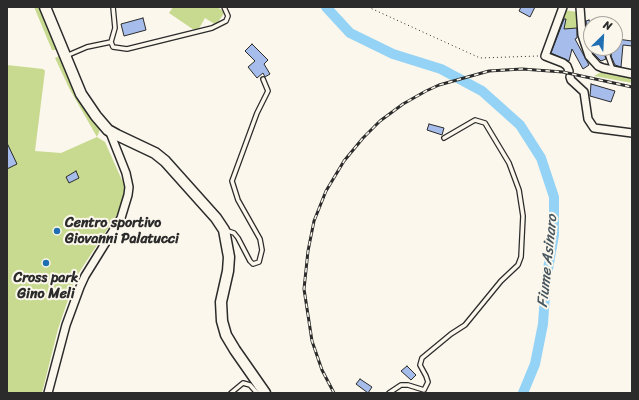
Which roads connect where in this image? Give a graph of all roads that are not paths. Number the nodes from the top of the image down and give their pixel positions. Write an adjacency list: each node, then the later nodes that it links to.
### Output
1 (45, 7): 7 (main road)
2 (113, 7): 6 (lane)
3 (224, 7): 6 (lane)
4 (563, 7): 13 (street)
5 (580, 7): 9 (street)
6 (111, 42): 7 (lane)
7 (65, 56): 12 (main road)
8 (608, 56): 9 (lane)
9 (613, 70): 10 (street)
10 (632, 74)
11 (263, 79): 15 (lane)
12 (108, 130): 15 (main road); 16 (street)
13 (632, 132)
14 (444, 138): 20 (lane)
15 (224, 230): 19 (main road)
16 (48, 393)
17 (231, 393): 18 (lane)
18 (257, 393)
19 (265, 393)
20 (389, 393)

